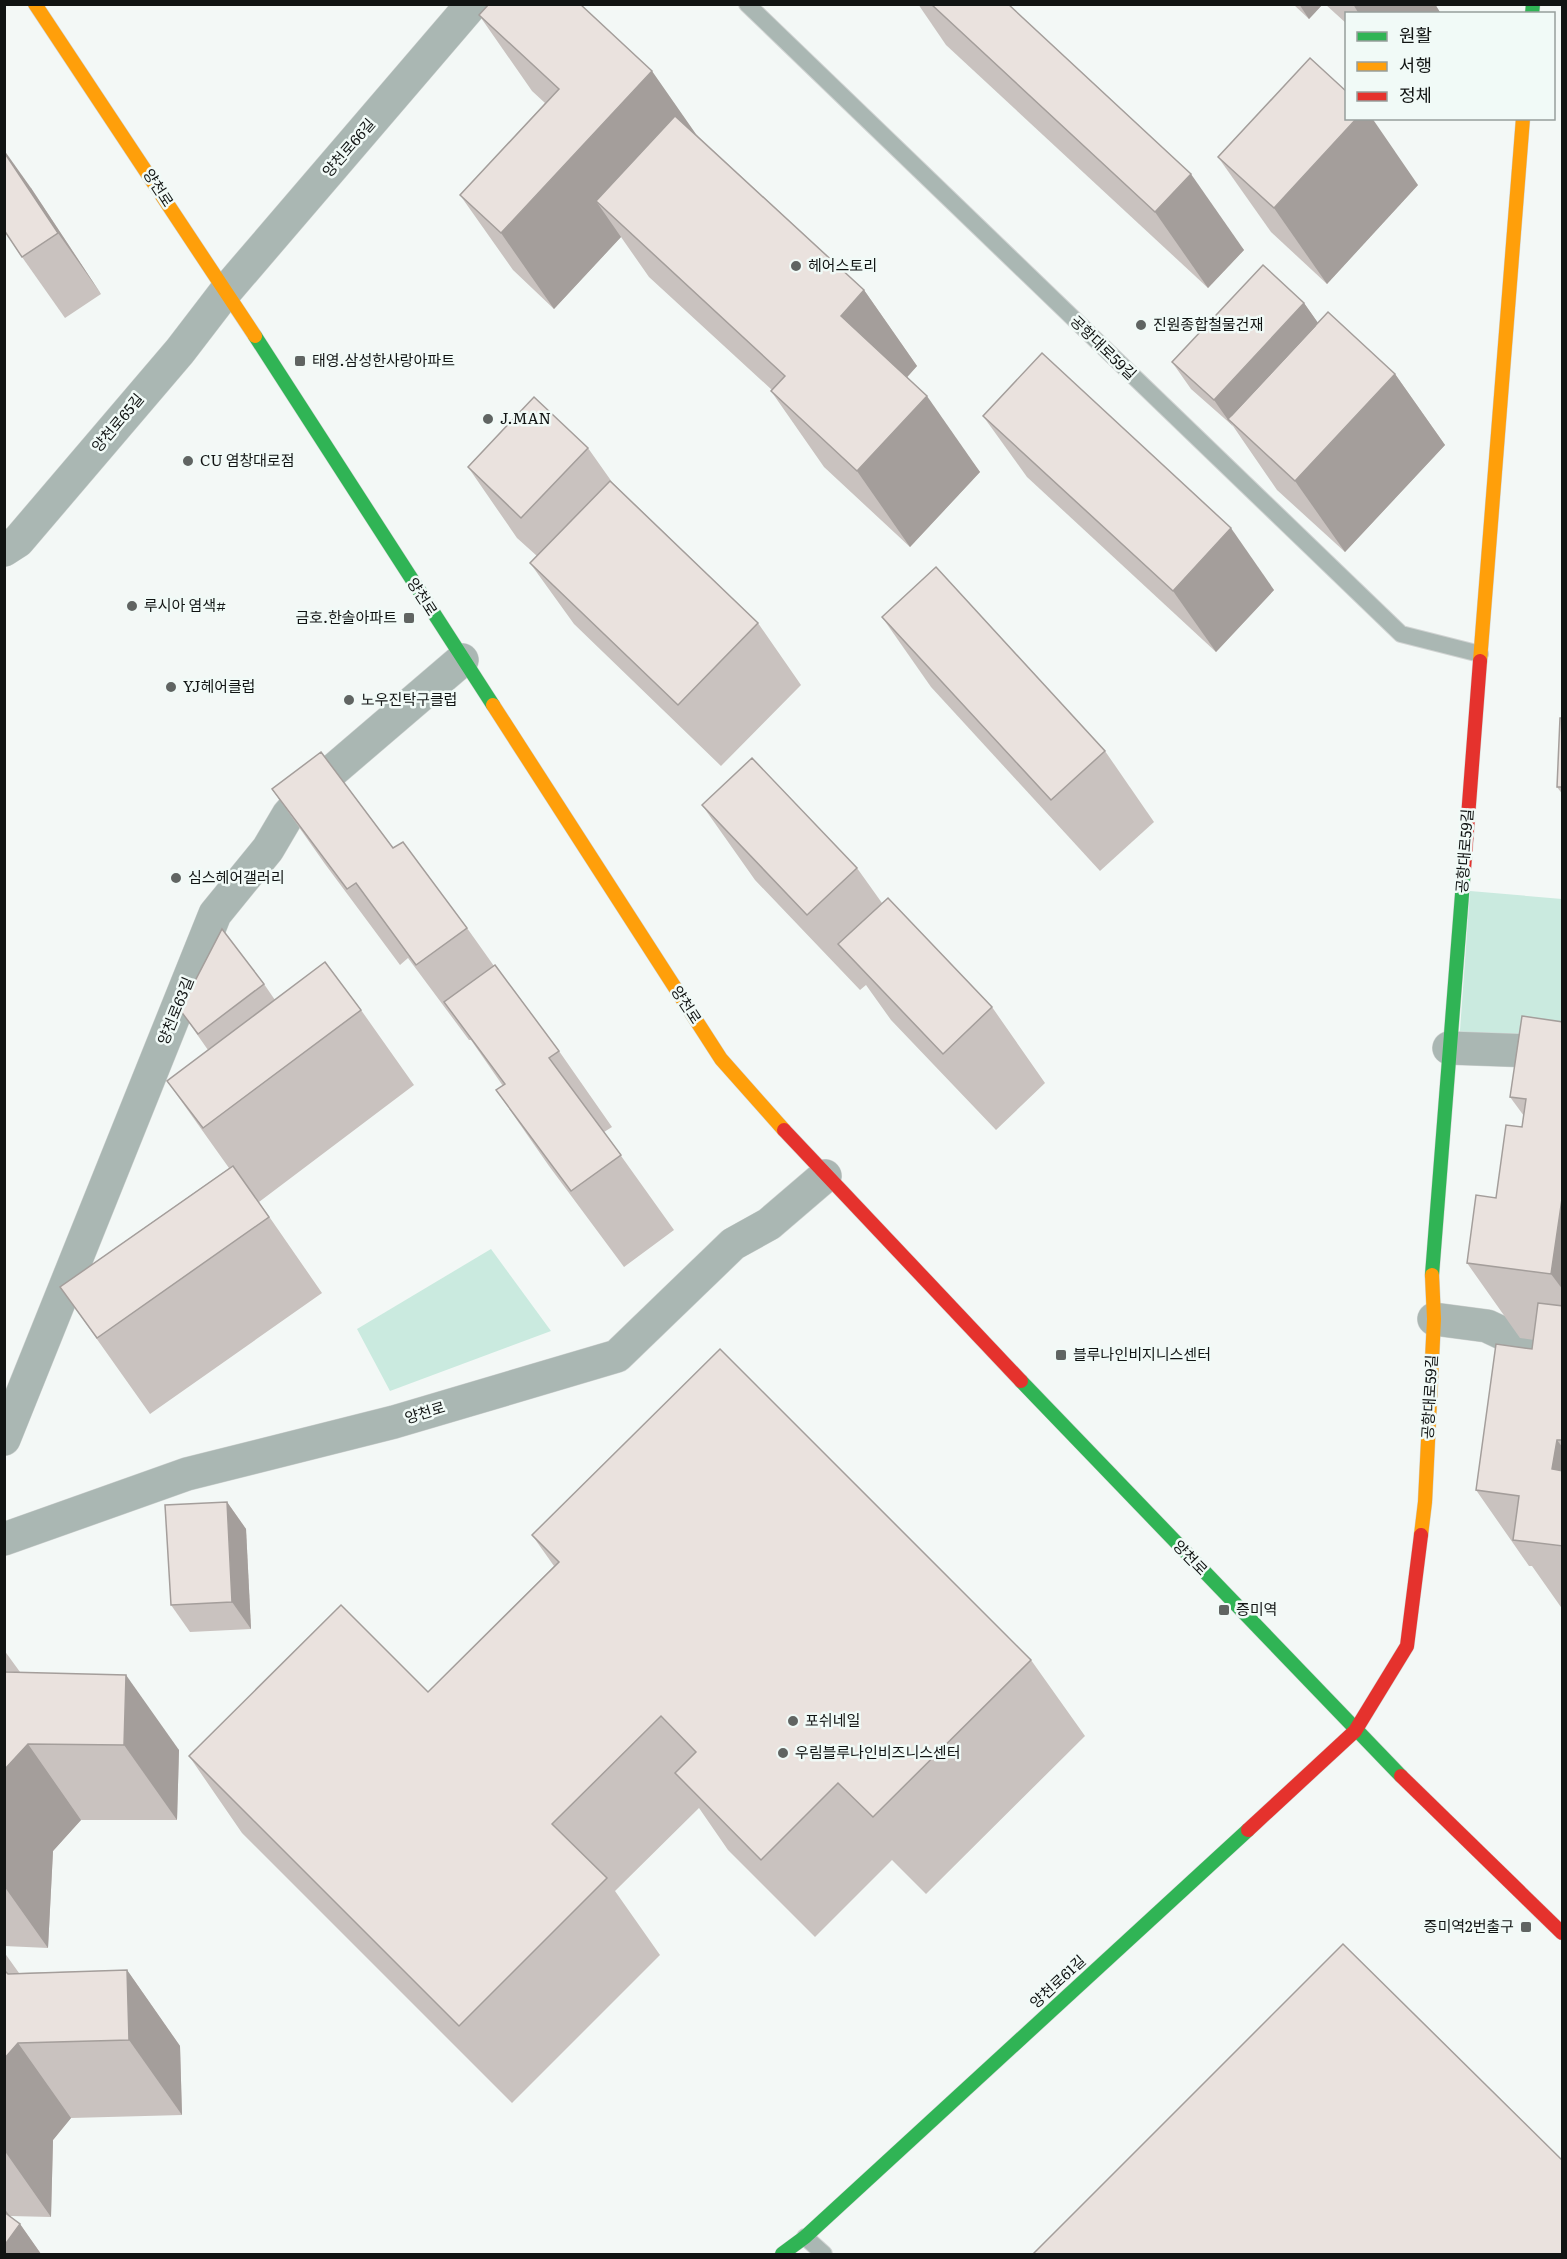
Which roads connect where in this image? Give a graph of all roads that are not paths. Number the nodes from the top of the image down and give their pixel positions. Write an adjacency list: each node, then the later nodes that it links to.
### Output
1 (36, 4): 5 (main road, 양천로)
2 (472, 4): 5 (street, 양천로66길)
3 (747, 4): 7 (lane, 공항대로59길)
4 (1523, 120): 7 (main road, 공항대로59길)
5 (226, 291): 6 (street, 양천로65길); 8 (main road, 양천로)
6 (4, 550)
7 (1480, 654): 9 (main road, 공항대로59길)
8 (462, 660): 11 (main road, 양천로); 14 (street, 양천로63길)
9 (1449, 1048): 10 (street); 12 (main road, 공항대로59길)
10 (1563, 1052)
11 (825, 1176): 15 (street, 양천로); 16 (main road, 양천로)
12 (1434, 1319): 13 (street); 16 (main road, 공항대로59길)
13 (1563, 1347)
14 (4, 1439)
15 (4, 1539)
16 (1355, 1731): 17 (main road, 양천로); 18 (main road, 양천로61길)
17 (1563, 1933)
18 (805, 2237): 19 (main road, 양천로61길); 20 (lane)
19 (782, 2254)
20 (824, 2254)

